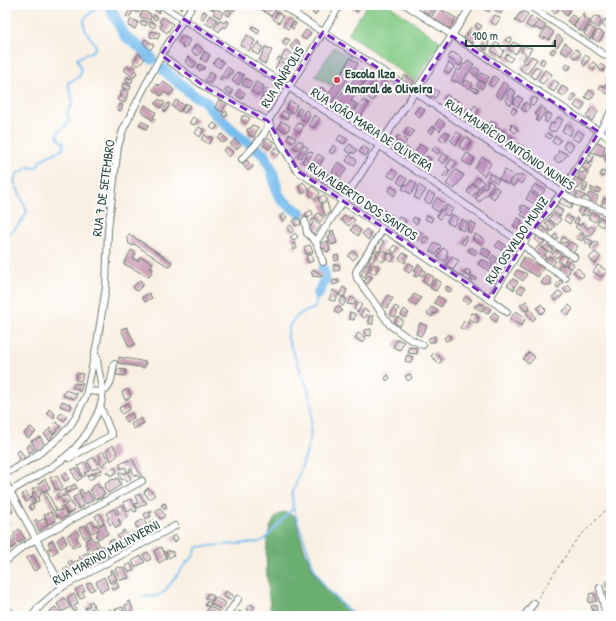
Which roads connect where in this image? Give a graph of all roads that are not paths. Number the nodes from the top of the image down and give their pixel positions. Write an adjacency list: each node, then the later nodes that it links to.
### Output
1 (161, 5): 8 (street, RUA JOÃO MARIA DE OLIVEIRA)
2 (193, 5): 8 (street, RUA 7 DE SETEMBRO)
3 (281, 5): 9 (street, RUA MAURÍCIO ANTÔNIO NUNES)
4 (340, 5): 9 (street, RUA ANÁPOLIS)
5 (406, 5): 10 (street)
6 (472, 5): 10 (street)
7 (528, 5): 12 (street)
8 (184, 19): 11 (street, RUA 7 DE SETEMBRO); 13 (street, RUA JOÃO MARIA DE OLIVEIRA)
9 (323, 32): 13 (street, RUA ANÁPOLIS); 14 (street, RUA MAURÍCIO ANTÔNIO NUNES)
10 (452, 36): 14 (street); 17 (street)
11 (162, 55): 16 (street); 34 (street, RUA 7 DE SETEMBRO)
12 (611, 59)
13 (288, 87): 16 (street, RUA ANÁPOLIS); 19 (street, RUA JOÃO MARIA DE OLIVEIRA)
14 (415, 92): 19 (street); 21 (street, RUA MAURÍCIO ANTÔNIO NUNES)
15 (611, 112): 17 (street, RUA OSVALDO MUNIZ)
16 (268, 121): 20 (street, RUA ANÁPOLIS); 22 (street, RUA ALBERTO DOS SANTOS)
17 (599, 132): 18 (street); 21 (street, RUA OSVALDO MUNIZ)
18 (611, 140)
19 (380, 146): 22 (street); 28 (street, RUA JOÃO MARIA DE OLIVEIRA)
20 (242, 159)
21 (562, 192): 23 (street, RUA MAURÍCIO ANTÔNIO NUNES); 26 (street, RUA OSVALDO MUNIZ)
22 (343, 201): 25 (street, RUA ALBERTO DOS SANTOS); 27 (street)
23 (611, 214)
24 (305, 221): 27 (street)
25 (383, 229): 32 (street, RUA ALBERTO DOS SANTOS); 35 (street)
26 (533, 229): 28 (street, RUA OSVALDO MUNIZ); 29 (street)
27 (316, 242): 30 (street)
28 (523, 244): 31 (street, RUA JOÃO MARIA DE OLIVEIRA); 32 (street, RUA OSVALDO MUNIZ)
29 (574, 257)
30 (323, 262)
31 (565, 278)
32 (490, 298): 33 (street, RUA ALBERTO DOS SANTOS)
33 (507, 312)
34 (97, 344): 37 (street); 38 (street)
35 (423, 346)
36 (114, 364): 38 (street)
37 (87, 391): 38 (street); 41 (street)
38 (102, 392): 39 (street)
39 (100, 406): 40 (street); 40 (street)
40 (54, 466): 44 (street)
41 (5, 474)
42 (142, 481): 46 (street)
43 (5, 482): 44 (street)
44 (7, 493): 46 (street)
45 (175, 526): 48 (street, RUA MARINO MALINVERNI)
46 (36, 538): 47 (street); 48 (street)
47 (5, 562)
48 (62, 587): 54 (street, RUA MARINO MALINVERNI)
49 (600, 588): 57 (street)
50 (238, 599): 55 (street)
51 (534, 603): 56 (street)
52 (5, 609): 53 (street)
53 (16, 616)
54 (32, 616)
55 (228, 616)
56 (524, 616)
57 (606, 616)

